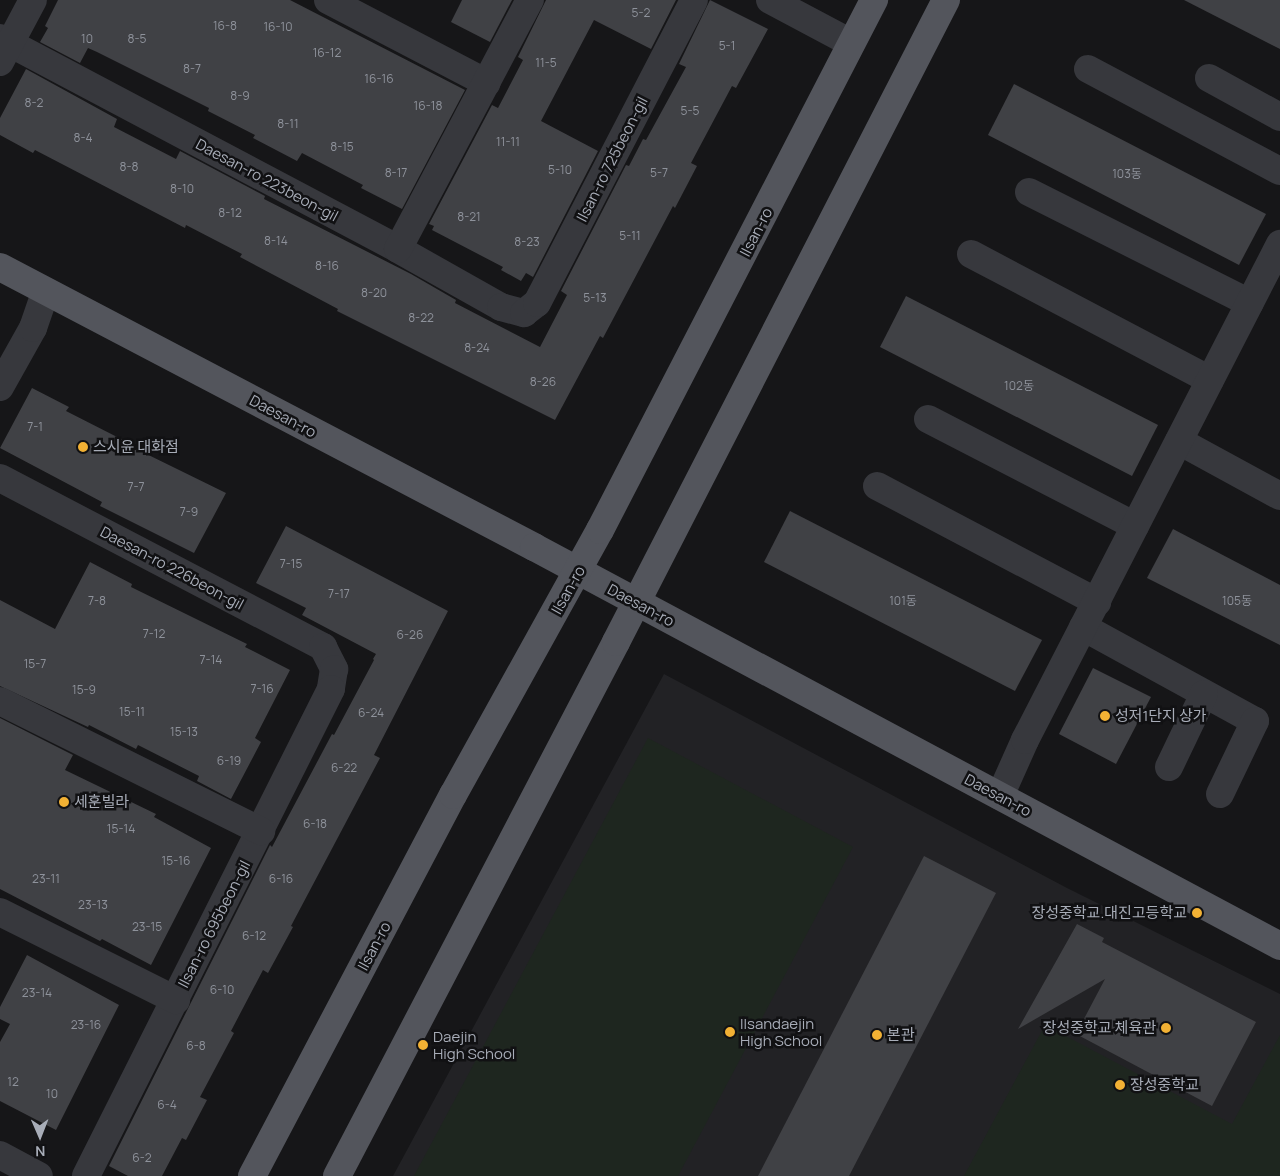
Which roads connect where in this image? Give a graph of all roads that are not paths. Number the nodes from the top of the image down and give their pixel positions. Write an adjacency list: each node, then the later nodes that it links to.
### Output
1 (33, 0): 9 (street, Daesan-ro 223beon-gil)
2 (328, 0): 12 (street)
3 (530, 0): 12 (street)
4 (694, 0): 22 (street, Ilsan-ro 725beon-gil)
5 (770, 0): 8 (street)
6 (874, 0): 8 (main road, Ilsan-ro)
7 (946, 0): 32 (main road)
8 (851, 43): 31 (main road, Ilsan-ro)
9 (3, 48): 17 (street, Daesan-ro 223beon-gil)
10 (1088, 68): 14 (street)
11 (1209, 78): 13 (street)
12 (487, 83): 17 (street)
13 (1280, 117)
14 (1280, 171)
15 (1029, 192): 21 (street)
16 (1280, 244): 21 (street)
17 (398, 249): 22 (street, Daesan-ro 223beon-gil)
18 (971, 254): 23 (street)
19 (0, 267): 20 (main road, Daesan-ro)
20 (46, 291): 24 (street); 31 (main road, Daesan-ro)
21 (1250, 303): 23 (street)
22 (524, 313)
23 (1210, 380): 26 (street)
24 (0, 387)
25 (928, 419): 30 (street)
26 (1179, 441): 29 (street); 30 (street)
27 (0, 478): 35 (street, Daesan-ro 226beon-gil)
28 (877, 486): 33 (street)
29 (1280, 496)
30 (1135, 526): 33 (street)
31 (578, 572): 32 (main road, Daesan-ro); 48 (main road, Ilsan-ro)
32 (636, 602): 40 (main road, Daesan-ro); 49 (main road)
33 (1096, 602): 34 (street)
34 (1083, 627): 36 (street); 40 (street)
35 (334, 669): 41 (street, Ilsan-ro 695beon-gil)
36 (1204, 694): 38 (street); 39 (street)
37 (0, 701): 41 (street)
38 (1169, 767)
39 (1220, 794)
40 (1000, 796): 43 (main road, Daesan-ro)
41 (261, 831): 44 (street, Ilsan-ro 695beon-gil)
42 (0, 912): 44 (street)
43 (1280, 946)
44 (176, 1000): 47 (street, Ilsan-ro 695beon-gil)
45 (0, 1155): 46 (street)
46 (39, 1176)
47 (86, 1176)
48 (252, 1176)
49 (336, 1176)

